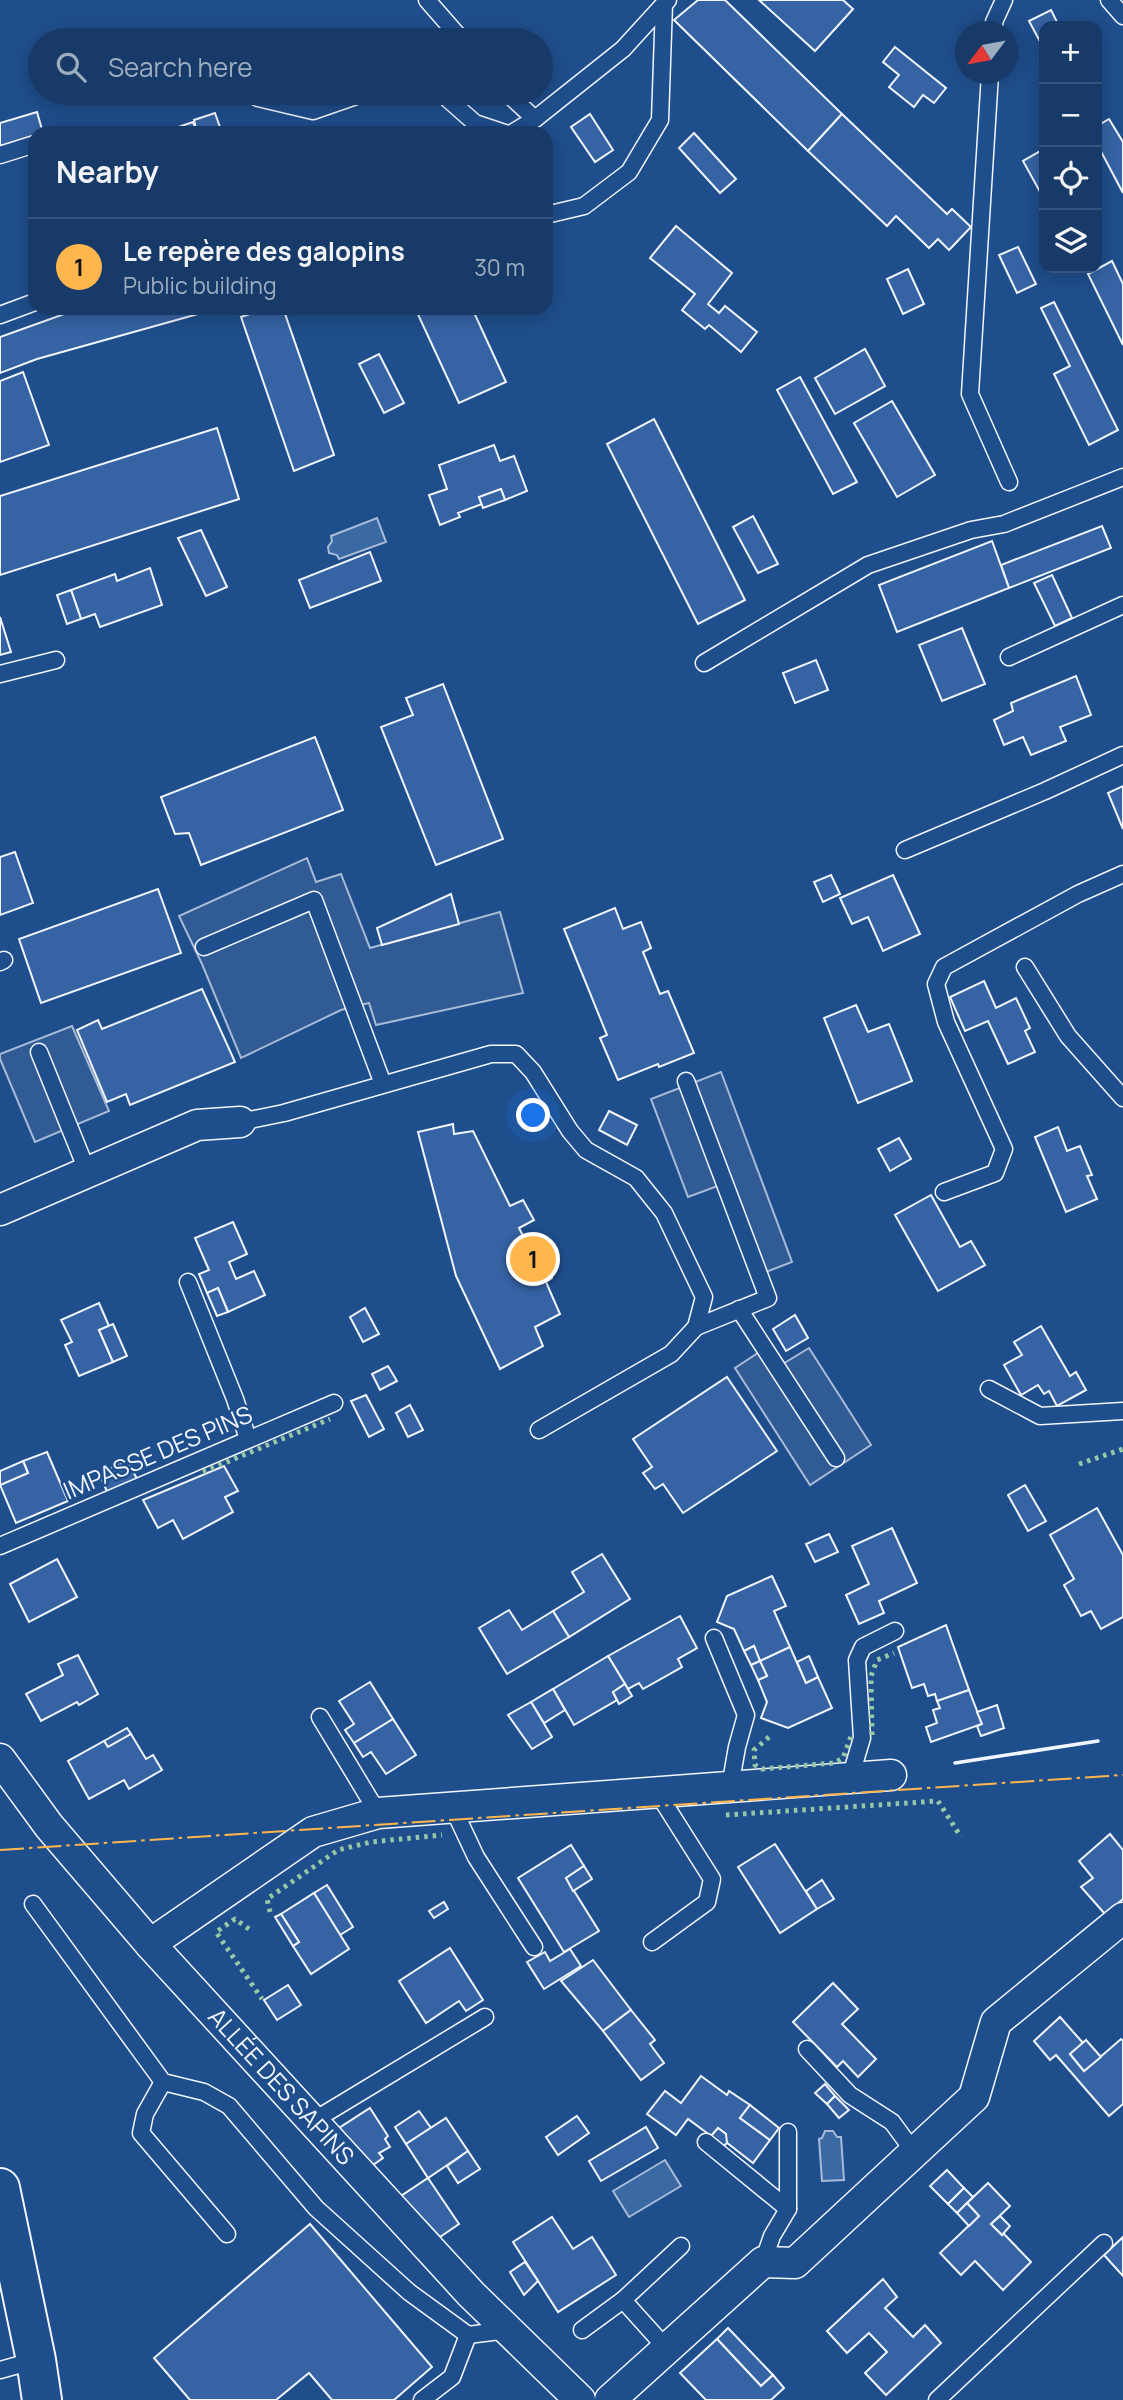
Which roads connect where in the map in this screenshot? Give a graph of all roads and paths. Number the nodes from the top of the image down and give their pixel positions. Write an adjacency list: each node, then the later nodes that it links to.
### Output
1 (427, 0): 7 (lane)
2 (1004, 0): 6 (lane)
3 (1109, 0): 5 (lane)
4 (666, 2): 9 (lane); 20 (lane)
5 (1123, 16)
6 (994, 21)
7 (452, 28)
8 (989, 84): 24 (lane)
9 (553, 104)
10 (288, 105): 11 (lane)
11 (330, 105)
12 (455, 105): 16 (lane)
13 (519, 105): 15 (lane)
14 (552, 105): 15 (lane)
15 (534, 119): 17 (lane)
16 (484, 126)
17 (523, 126)
18 (28, 146): 19 (lane)
19 (0, 155)
20 (553, 213)
21 (28, 305): 22 (lane)
22 (0, 315)
23 (1123, 477): 28 (lane)
24 (1009, 482)
25 (1123, 605): 26 (lane)
26 (1009, 657)
27 (56, 660): 29 (lane)
28 (704, 663)
29 (0, 674)
30 (1123, 755): 31 (lane)
31 (905, 850)
32 (1123, 874): 41 (lane)
33 (204, 947): 37 (lane)
34 (1025, 967): 38 (lane)
35 (39, 1052): 40 (lane)
36 (686, 1081): 44 (lane)
37 (383, 1084): 39 (lane); 45 (lane)
38 (1123, 1098)
39 (240, 1122): 40 (street)
40 (88, 1173): 42 (street)
41 (944, 1192)
42 (0, 1210)
43 (188, 1282): 50 (lane)
44 (739, 1309): 45 (lane); 51 (lane)
45 (696, 1327): 49 (lane)
46 (989, 1389): 48 (lane)
47 (334, 1403): 50 (lane, IMPASSE DES PINS)
48 (1123, 1411)
49 (539, 1430)
50 (248, 1440): 52 (lane, IMPASSE DES PINS)
51 (836, 1458)
52 (0, 1546)
53 (895, 1631): 58 (lane)
54 (714, 1638): 59 (lane)
55 (320, 1717): 62 (lane)
56 (0, 1759): 66 (street, ALLÉE DES SAPINS)
57 (891, 1775): 58 (street)
58 (850, 1778): 59 (street)
59 (730, 1787): 60 (street)
60 (657, 1792): 61 (street); 65 (lane)
61 (453, 1808): 62 (street); 67 (lane)
62 (378, 1813): 66 (street)
63 (33, 1904): 70 (lane)
64 (1123, 1918): 74 (street)
65 (652, 1942)
66 (150, 1944): 71 (street, ALLÉE DES SAPINS)
67 (534, 1947)
68 (485, 2017): 71 (lane)
69 (807, 2049): 74 (lane)
70 (163, 2082): 77 (lane); 84 (lane)
71 (313, 2121): 82 (street, ALLÉE DES SAPINS)
72 (788, 2132): 76 (lane)
73 (706, 2142): 76 (lane)
74 (914, 2152): 80 (street)
75 (0, 2188): 86 (main road)
76 (788, 2209): 80 (lane)
77 (227, 2234)
78 (1104, 2243): 90 (lane)
79 (681, 2246): 81 (lane)
80 (763, 2262): 85 (street)
81 (623, 2300): 83 (lane); 85 (lane)
82 (508, 2330): 84 (lane); 88 (street, ALLÉE DES SAPINS)
83 (582, 2330)
84 (468, 2335): 87 (lane)
85 (667, 2349): 89 (street)
86 (32, 2385)
87 (422, 2400)
88 (580, 2400)
89 (610, 2400)
90 (937, 2400)

